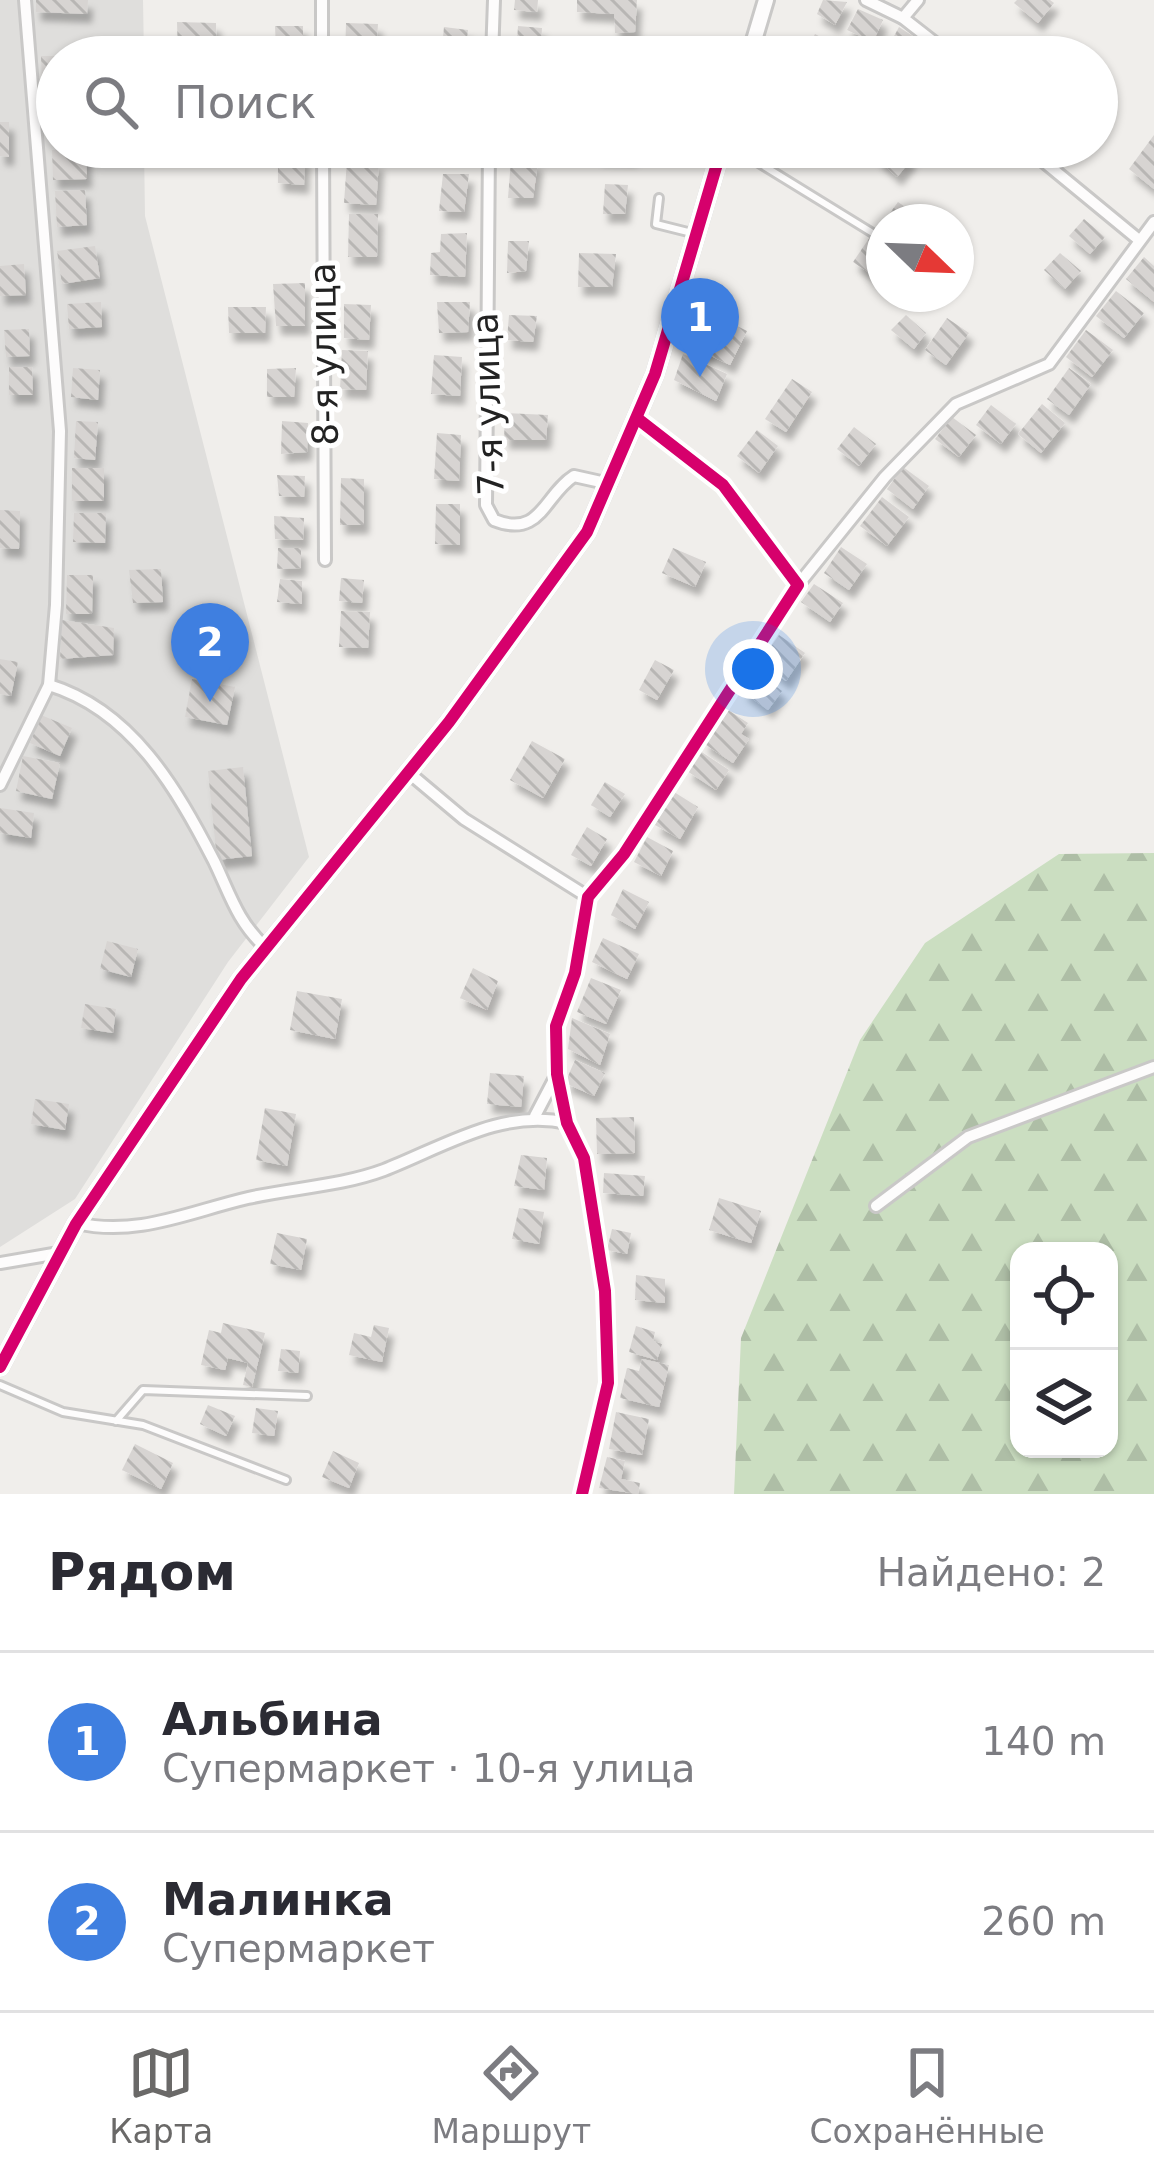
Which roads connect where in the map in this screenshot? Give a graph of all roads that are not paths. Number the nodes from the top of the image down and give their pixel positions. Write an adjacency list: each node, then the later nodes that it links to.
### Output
1 (25, 0): 12 (street)
2 (322, 0): 8 (street)
3 (494, 0): 9 (street)
4 (766, 0): 10 (street)
5 (866, 0): 7 (street)
6 (918, 0): 7 (street)
7 (904, 18): 11 (street)
8 (322, 36)
9 (493, 36)
10 (755, 36)
11 (927, 36)
12 (36, 135)
13 (39, 168): 28 (street)
14 (323, 168): 26 (street, 8-я улица)
15 (489, 168): 25 (street, 7-я улица)
16 (716, 168): 22 (street)
17 (767, 168): 21 (lane)
18 (1052, 168): 23 (street)
19 (659, 198): 22 (lane)
20 (1154, 222): 23 (street)
21 (866, 229)
22 (696, 234): 24 (street)
23 (1139, 240): 27 (street)
24 (638, 418): 25 (street); 27 (street)
25 (610, 484): 29 (street)
26 (325, 560)
27 (798, 585): 31 (street)
28 (49, 685): 30 (street); 32 (street)
29 (408, 772): 31 (street); 32 (street)
30 (0, 785)
31 (588, 897): 34 (street)
32 (265, 947): 38 (street)
33 (1154, 1067): 37 (street)
34 (557, 1074): 35 (street); 36 (street)
35 (535, 1116): 36 (street); 38 (street)
36 (567, 1123): 46 (street)
37 (876, 1206)
38 (76, 1223): 39 (street)
39 (58, 1253): 40 (street); 41 (street)
40 (0, 1262)
41 (0, 1366)
42 (0, 1384): 44 (lane)
43 (307, 1396): 44 (lane)
44 (116, 1420): 45 (lane)
45 (286, 1480)
46 (582, 1494)

